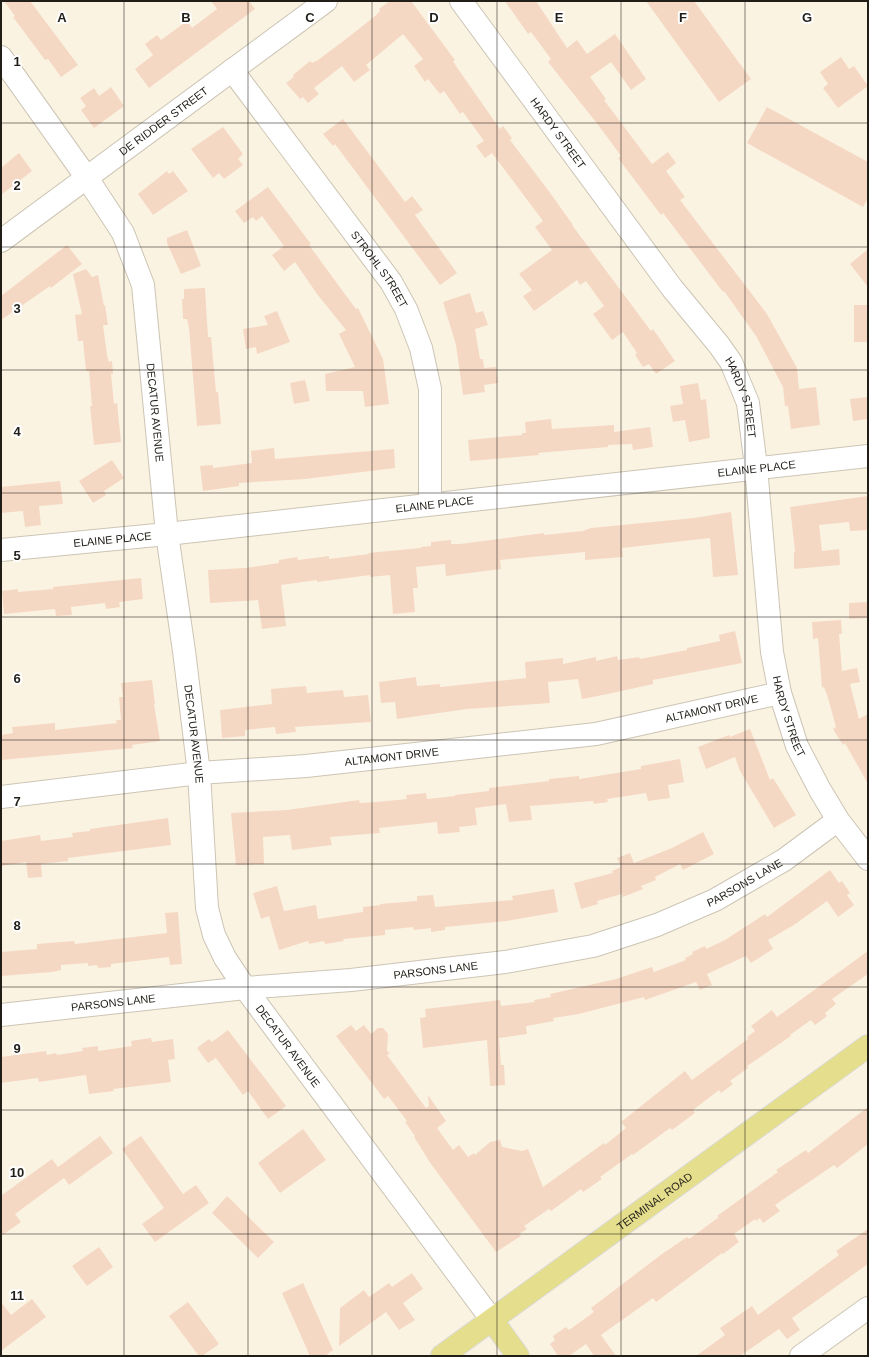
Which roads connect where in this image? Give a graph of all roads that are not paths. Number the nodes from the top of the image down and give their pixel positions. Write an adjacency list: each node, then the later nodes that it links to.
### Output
1 (326, 1): 4 (street, DE RIDDER STREET)
2 (461, 1): 8 (street, HARDY STREET)
3 (1, 56): 5 (street, DECATUR AVENUE)
4 (232, 70): 5 (street, DE RIDDER STREET); 9 (street, STROHL STREET)
5 (87, 178): 6 (street, DE RIDDER STREET); 10 (street, DECATUR AVENUE)
6 (1, 241)
7 (868, 456): 8 (street, ELAINE PLACE)
8 (756, 467): 9 (street, ELAINE PLACE); 12 (street, HARDY STREET)
9 (430, 504): 10 (street, ELAINE PLACE)
10 (167, 534): 11 (street, ELAINE PLACE); 13 (street, DECATUR AVENUE)
11 (1, 550)
12 (780, 693): 13 (street, ALTAMONT DRIVE); 15 (street, HARDY STREET)
13 (199, 773): 14 (street, ALTAMONT DRIVE); 17 (street, DECATUR AVENUE)
14 (1, 797)
15 (838, 820): 16 (street, HARDY STREET); 17 (street, PARSONS LANE)
16 (868, 859)
17 (245, 988): 18 (street, PARSONS LANE); 21 (street, DECATUR AVENUE)
18 (1, 1015)
19 (868, 1046): 21 (main road, TERMINAL ROAD)
20 (868, 1308): 24 (street)
21 (492, 1320): 22 (main road, TERMINAL ROAD); 23 (main road, DECATUR AVENUE)
22 (442, 1356)
23 (518, 1356)
24 (801, 1356)

